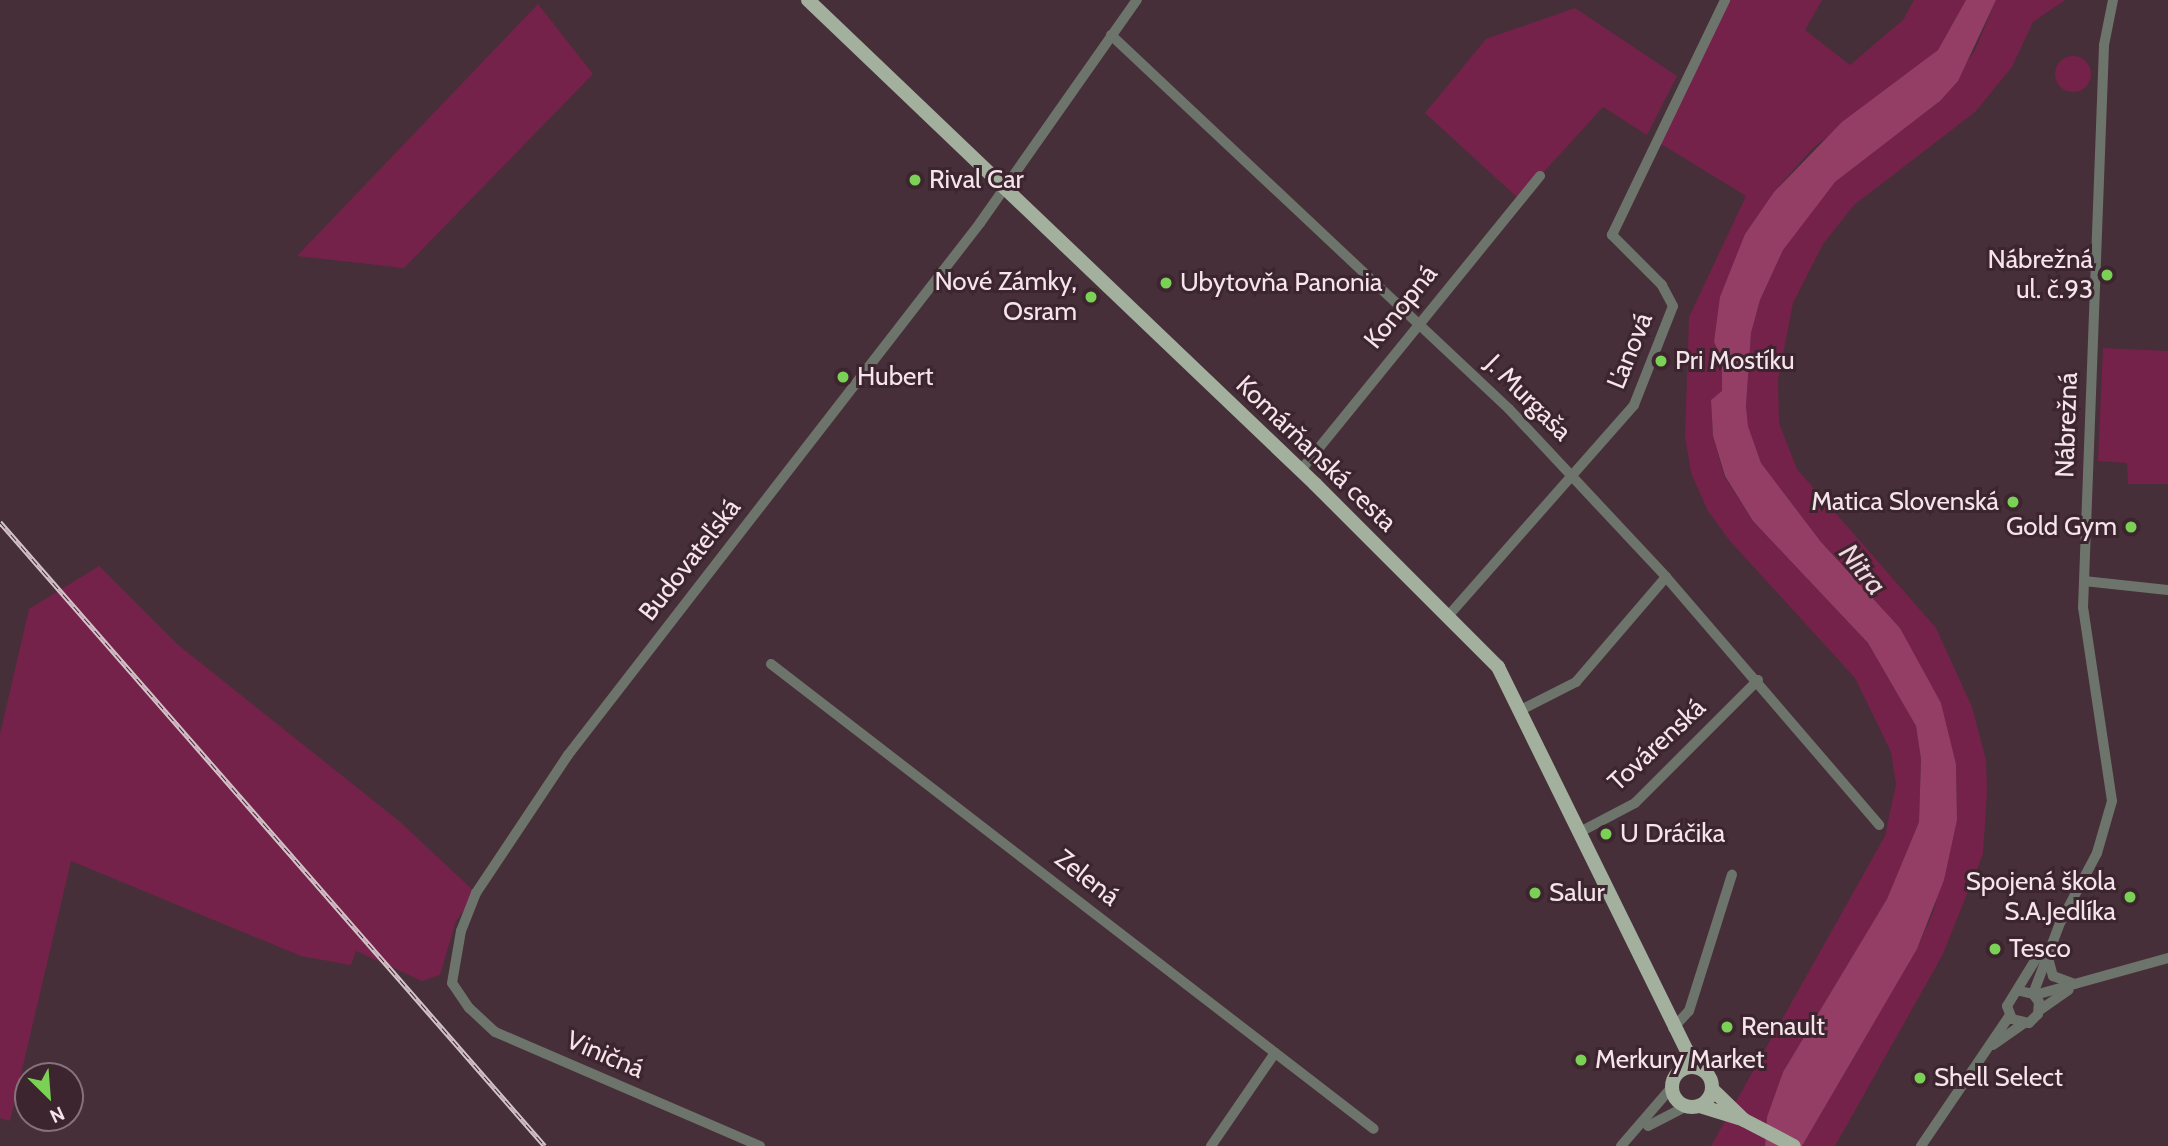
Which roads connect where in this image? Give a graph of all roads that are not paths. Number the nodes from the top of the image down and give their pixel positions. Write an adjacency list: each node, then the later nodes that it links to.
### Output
1 (808, 0): 7 (main road, Komárňanská cesta)
2 (1136, 0): 5 (street, Budovateľská)
3 (1725, 0): 10 (street, Ľanová)
4 (2113, 0): 12 (street, Nábrežná)
5 (1111, 35): 7 (street, Budovateľská); 8 (street, J. Murgaša)
6 (1539, 176): 8 (street, Konopná)
7 (1006, 187): 9 (main road, Komárňanská cesta); 24 (street, Budovateľská)
8 (1417, 322): 9 (street, Konopná); 10 (street, J. Murgaša)
9 (1301, 470): 14 (main road, Komárňanská cesta)
10 (1572, 474): 11 (street, J. Murgaša); 14 (street, Ľanová)
11 (1666, 577): 16 (street, J. Murgaša); 17 (street)
12 (2084, 581): 13 (street); 21 (street, Nábrežná)
13 (2168, 590)
14 (1449, 615): 17 (main road, Komárňanská cesta)
15 (771, 664): 33 (street, Zelená)
16 (1758, 680): 18 (street, J. Murgaša); 19 (street, Továrenská)
17 (1521, 710): 19 (main road, Komárňanská cesta)
18 (1879, 825)
19 (1580, 832): 31 (main road, Komárňanská cesta)
20 (1732, 875): 31 (street)
21 (2060, 923): 22 (street, Nábrežná); 26 (street, Nábrežná)
22 (2047, 954): 25 (street); 27 (street, Nábrežná)
23 (2168, 958): 25 (street)
24 (452, 983): 43 (street, Viničná)
25 (2077, 985): 27 (street); 28 (street)
26 (2020, 991): 27 (street); 29 (street)
27 (2034, 994): 28 (street)
28 (2040, 1010): 30 (street)
29 (2010, 1015): 30 (street); 32 (street)
30 (2024, 1023): 32 (street)
31 (1673, 1028): 34 (main road, Komárňanská cesta); 35 (main road, Komárňanská cesta)
32 (1988, 1049): 42 (street)
33 (1275, 1053): 40 (street, Zelená); 44 (street)
34 (1695, 1067): 35 (main road); 37 (main road)
35 (1677, 1073): 36 (main road)
36 (1671, 1088): 38 (main road); 41 (street)
37 (1712, 1089): 38 (main road); 39 (main road)
38 (1693, 1106): 39 (main road); 41 (street)
39 (1744, 1120): 46 (main road)
40 (1374, 1129)
41 (1636, 1132): 45 (street)
42 (1922, 1145)
43 (760, 1146)
44 (1211, 1146)
45 (1621, 1146)
46 (1794, 1146)

